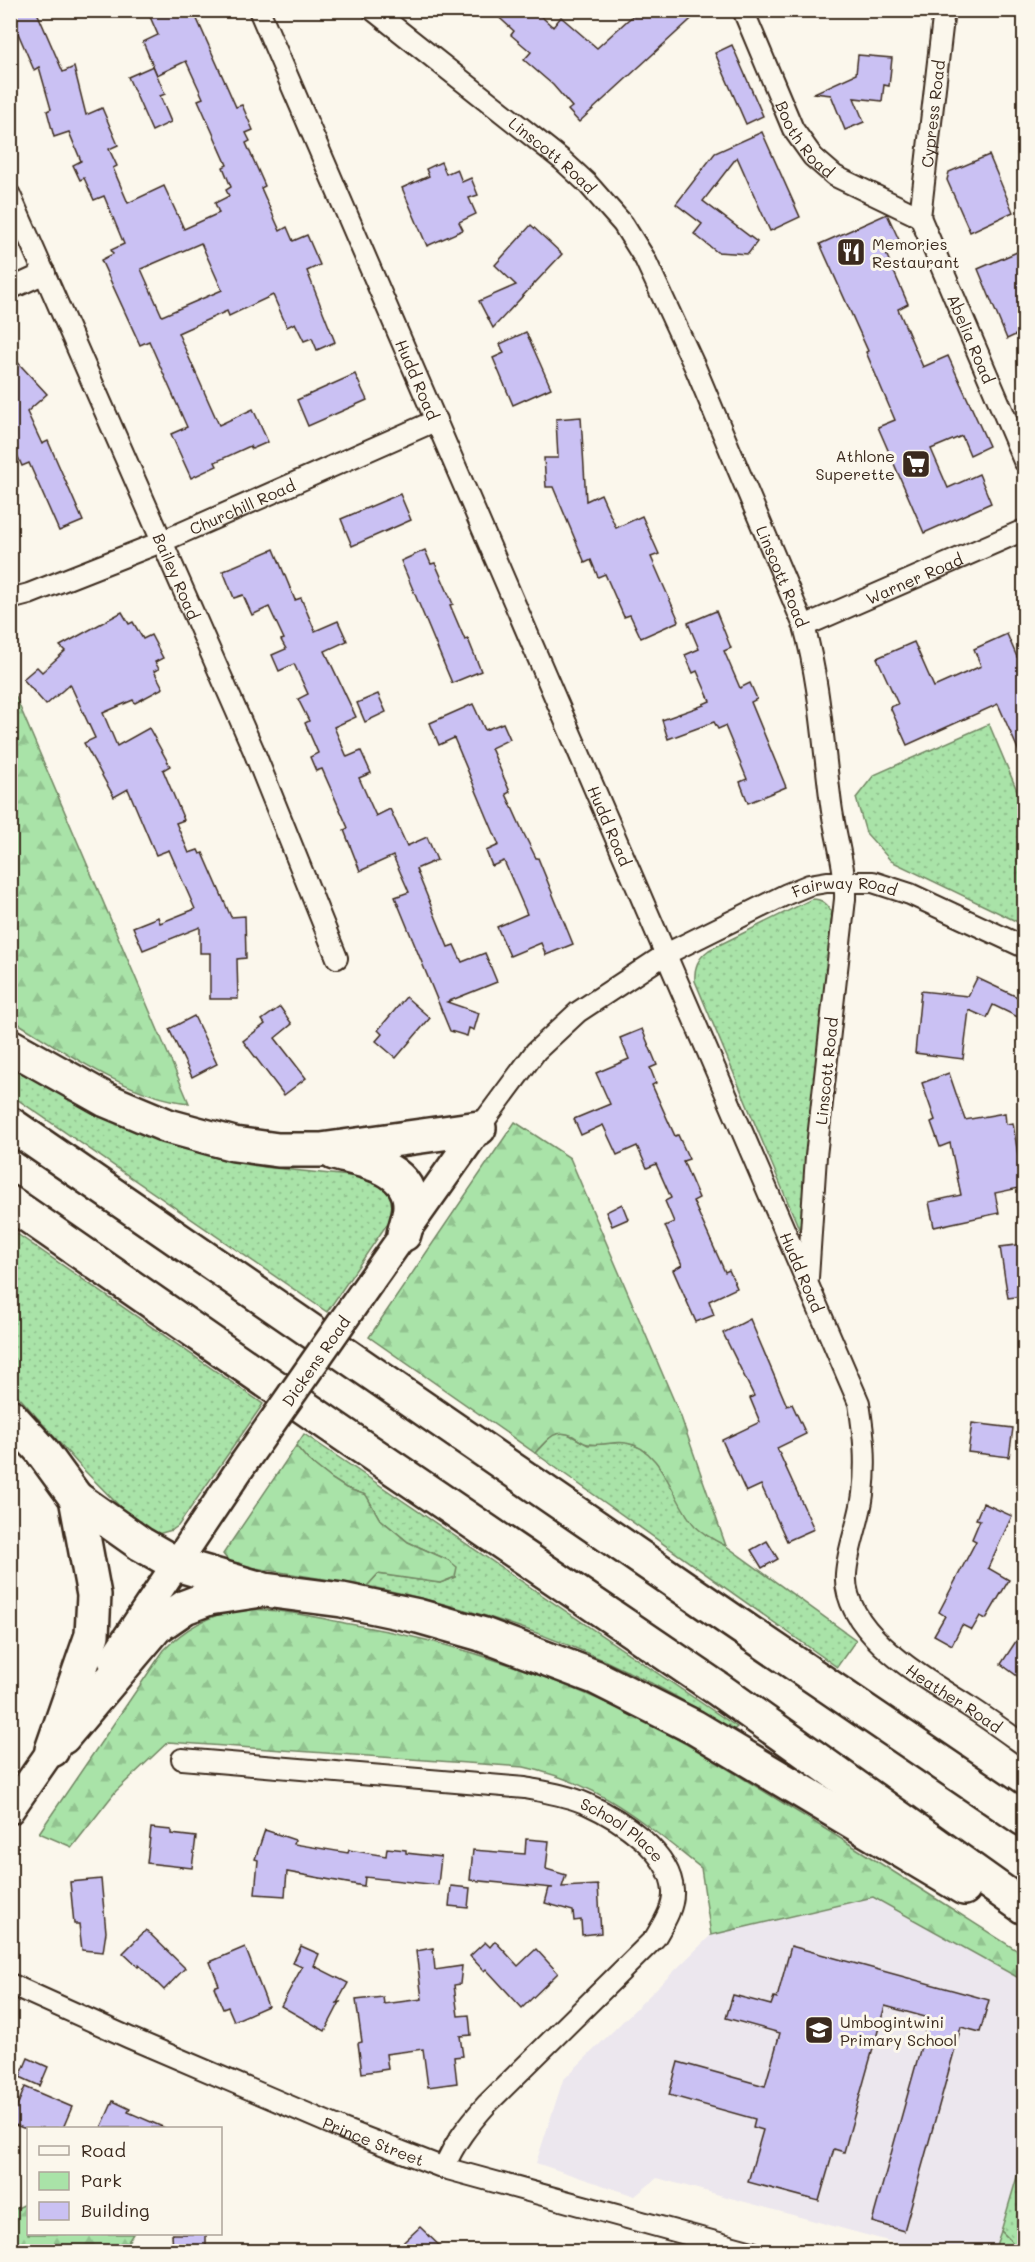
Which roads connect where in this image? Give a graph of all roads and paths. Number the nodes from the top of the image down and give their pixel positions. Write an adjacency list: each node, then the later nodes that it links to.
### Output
1 (259, 10): 9 (street, Hudd Road)
2 (373, 10): 14 (street, Linscott Road)
3 (743, 10): 6 (street, Booth Road)
4 (944, 10): 6 (street, Cypress Road)
5 (10, 195): 7 (street, Bailey Road)
6 (920, 217): 10 (street, Abelia Road)
7 (45, 273): 8 (street); 12 (street, Bailey Road)
8 (10, 289)
9 (437, 420): 12 (street, Churchill Road); 17 (street, Hudd Road)
10 (1024, 460)
11 (1024, 530): 14 (street, Warner Road)
12 (161, 542): 13 (street, Churchill Road); 18 (street, Bailey Road)
13 (10, 599)
14 (804, 626): 15 (street, Linscott Road)
15 (845, 882): 16 (street, Fairway Road); 17 (street, Fairway Road); 25 (street, Linscott Road)
16 (1024, 946)
17 (666, 954): 21 (street, Dickens Road); 25 (street, Hudd Road)
18 (337, 958)
19 (10, 1046): 22 (highway)
20 (10, 1124): 35 (highway)
21 (479, 1128): 22 (highway); 24 (street, Dickens Road)
22 (321, 1150): 24 (highway)
23 (10, 1203): 36 (highway)
24 (404, 1234): 28 (street, Dickens Road, bridge)
25 (808, 1283): 30 (street, Hudd Road)
26 (10, 1416): 27 (highway)
27 (76, 1498): 28 (highway); 32 (highway)
28 (176, 1564): 29 (highway); 32 (street, Dickens Road)
29 (265, 1590): 32 (highway); 37 (highway)
30 (885, 1649): 31 (street, Heather Road)
31 (1024, 1744)
32 (52, 1750): 34 (street, Dickens Road)
33 (182, 1759): 39 (street, School Place)
34 (10, 1810)
35 (1024, 1819)
36 (1024, 1907)
37 (1024, 1924)
38 (10, 1984): 39 (street, Prince Street)
39 (444, 2168): 40 (street, Prince Street)
40 (752, 2252)

